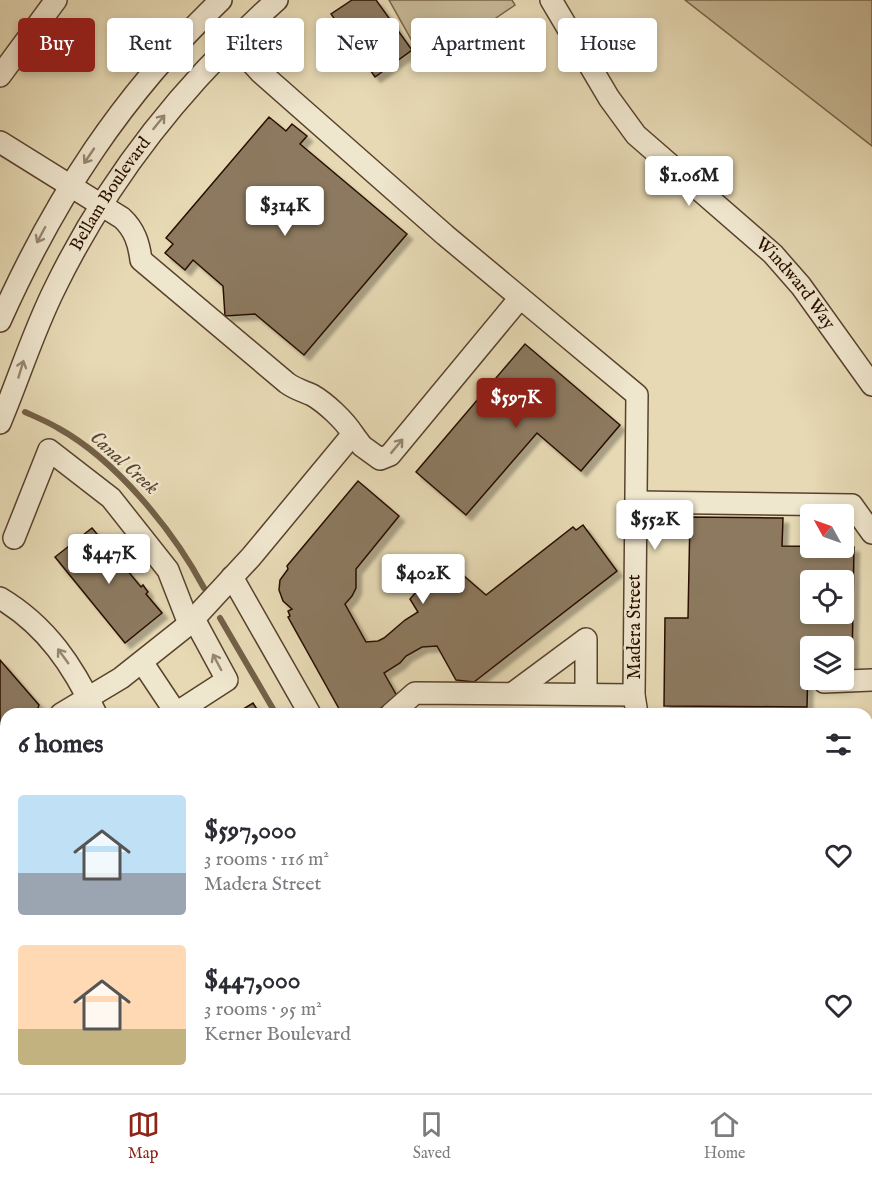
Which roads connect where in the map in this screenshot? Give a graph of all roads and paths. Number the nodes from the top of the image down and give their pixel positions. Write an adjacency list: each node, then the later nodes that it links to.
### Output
1 (56, 0): 8 (street)
2 (221, 0): 10 (street, Bellam Boulevard, one-way to 10)
3 (277, 0): 5 (street, Bellam Boulevard)
4 (551, 0): 14 (street, Windward Way)
5 (257, 18)
6 (205, 70): 11 (street, Bellam Boulevard, one-way to 6)
7 (260, 72): 12 (street)
8 (0, 76)
9 (0, 142): 10 (street)
10 (70, 185): 11 (street); 13 (street, Bellam Boulevard, one-way to 13)
11 (101, 204): 15 (street, Bellam Boulevard, one-way to 11); 16 (street)
12 (520, 298): 16 (street, one-way to 12); 17 (street, Madera Street)
13 (0, 321)
14 (872, 385)
15 (0, 423)
16 (353, 434): 20 (street)
17 (636, 502): 18 (street); 28 (street, Madera Street)
18 (872, 533)
19 (14, 538): 22 (street)
20 (232, 577): 22 (street); 32 (street)
21 (0, 598): 29 (street, one-way to 21)
22 (192, 621): 23 (street); 31 (street, one-way to 22)
23 (142, 662): 29 (street); 30 (street, one-way to 30)
24 (872, 680): 25 (street)
25 (854, 681)
26 (513, 693): 27 (street); 27 (street); 33 (street)
27 (586, 694): 28 (street)
28 (636, 704)
29 (92, 705)
30 (173, 708)
31 (184, 708)
32 (306, 708)
33 (398, 708)

